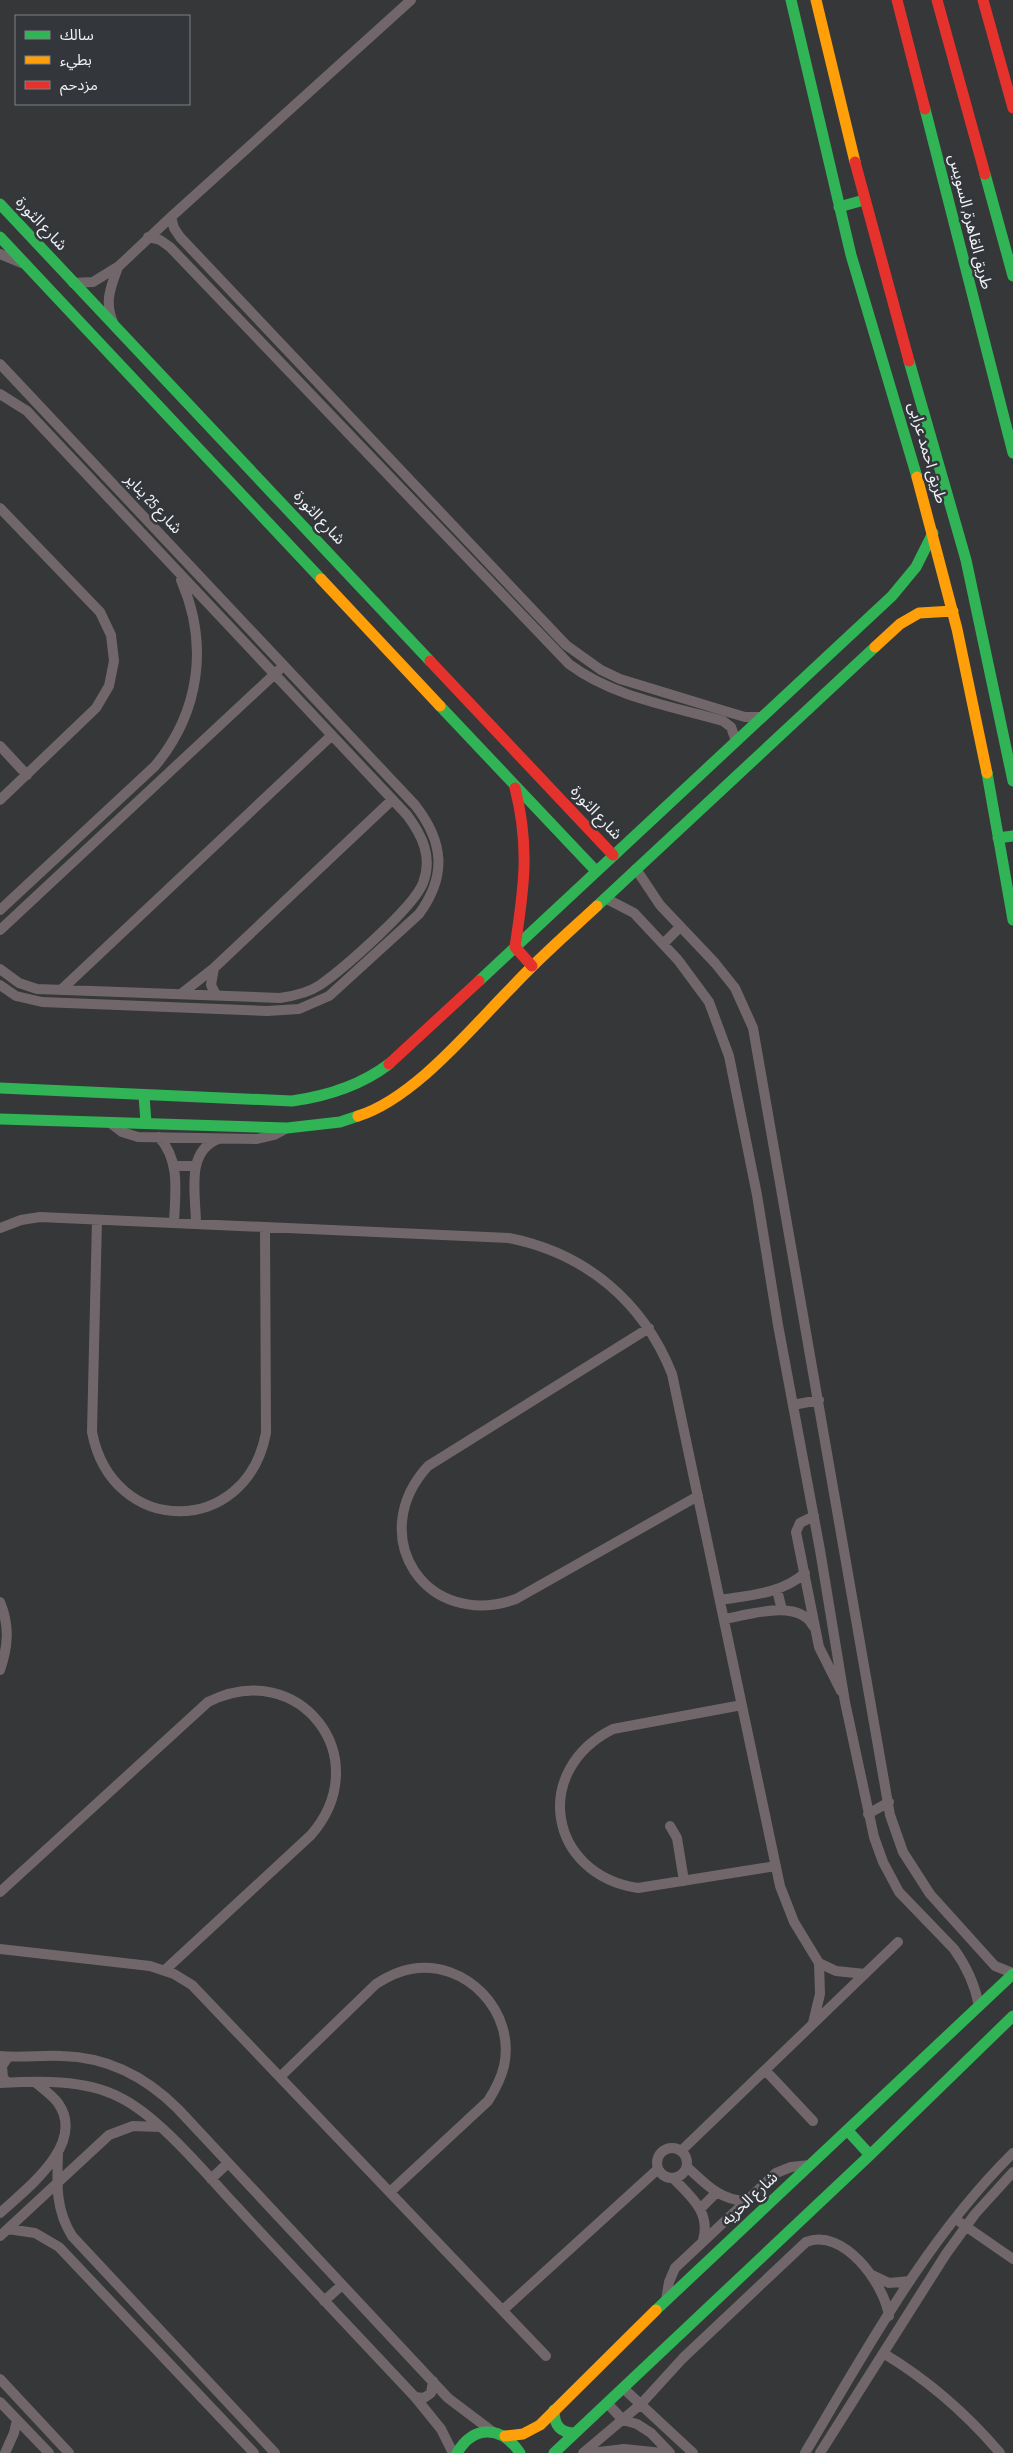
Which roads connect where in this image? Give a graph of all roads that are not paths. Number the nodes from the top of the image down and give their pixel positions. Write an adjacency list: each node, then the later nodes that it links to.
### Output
1 (792, 0): 10 (main road, طريق احمد عرابى)
2 (816, 0): 8 (main road, طريق احمد عرابى)
3 (897, 0): 24 (main road, طريق القاهرة, السويس)
4 (937, 0): 19 (main road, طريق القاهرة, السويس)
5 (983, 0): 7 (main road)
6 (407, 2): 11 (street)
7 (1013, 108)
8 (864, 200): 10 (main road); 43 (main road, طريق احمد عرابى)
9 (0, 204): 20 (main road, شارع الثورة)
10 (839, 207): 28 (main road, طريق احمد عرابى)
11 (170, 217): 13 (street); 14 (street)
12 (0, 237): 17 (main road)
13 (148, 237): 15 (street); 18 (street)
14 (180, 237): 15 (street); 36 (street)
15 (170, 247): 38 (street)
16 (0, 254): 17 (street)
17 (25, 264): 32 (main road)
18 (119, 266): 20 (street); 21 (street)
19 (1013, 276)
20 (73, 283): 21 (main road, شارع الثورة)
21 (114, 325): 30 (main road, شارع الثورة)
22 (0, 364): 25 (street, شارع 25 يناير)
23 (0, 394): 26 (street, شارع 25 يناير)
24 (1013, 453)
25 (109, 480): 26 (street); 34 (street, شارع 25 يناير)
26 (100, 489): 29 (street, شارع 25 يناير)
27 (0, 508): 41 (street)
28 (934, 533): 31 (main road, طريق احمد عرابى); 33 (main road)
29 (178, 572): 35 (street, شارع 25 يناير); 40 (street)
30 (378, 605): 32 (main road); 49 (main road, شارع الثورة)
31 (953, 611): 33 (main road); 48 (main road, طريق احمد عرابى)
32 (361, 621): 44 (main road)
33 (855, 649): 36 (main road); 50 (main road)
34 (283, 666): 35 (street); 70 (street, شارع 25 يناير)
35 (274, 675): 37 (street, شارع 25 يناير); 42 (street)
36 (761, 717): 38 (main road)
37 (331, 736): 46 (street, شارع 25 يناير); 64 (street)
38 (736, 742): 49 (main road)
39 (0, 746): 41 (street)
40 (155, 766): 42 (street); 53 (street)
41 (27, 775): 45 (street)
42 (165, 776): 56 (street)
43 (1013, 781)
44 (514, 785): 51 (main road); 58 (main road)
45 (0, 800)
46 (392, 800): 60 (street); 68 (street, شارع 25 يناير)
47 (1013, 836): 48 (main road)
48 (998, 838): 54 (main road, طريق احمد عرابى)
49 (614, 854): 51 (main road)
50 (636, 869): 52 (main road); 55 (street)
51 (596, 871): 58 (main road)
52 (605, 898): 57 (street); 59 (main road)
53 (0, 910)
54 (1013, 920)
55 (680, 928): 57 (street); 87 (street)
56 (0, 930)
57 (663, 944): 88 (street)
58 (515, 947): 59 (main road); 72 (main road)
59 (532, 966): 76 (main road)
60 (214, 968): 67 (street); 68 (street)
61 (0, 969): 62 (street)
62 (11, 979): 63 (street); 64 (street, شارع 25 يناير)
63 (2, 987): 69 (street, شارع 25 يناير)
64 (62, 990): 65 (street, شارع 25 يناير)
65 (138, 993): 66 (street, شارع 25 يناير); 69 (street)
66 (155, 993): 67 (street, شارع 25 يناير); 70 (street)
67 (181, 994): 68 (street, شارع 25 يناير)
68 (216, 995)
69 (138, 1006): 70 (street, شارع 25 يناير)
70 (155, 1007)
71 (0, 1088): 72 (main road)
72 (144, 1096): 75 (main road)
73 (0, 1119): 74 (main road)
74 (108, 1121): 75 (main road); 77 (street)
75 (146, 1122): 76 (main road)
76 (287, 1128): 78 (street)
77 (159, 1137): 78 (street); 79 (street)
78 (218, 1138): 80 (street)
79 (175, 1166): 80 (street); 82 (street)
80 (195, 1166): 83 (street)
81 (98, 1220): 82 (street); 84 (street); 85 (street)
82 (174, 1223): 83 (street)
83 (196, 1224): 84 (street)
84 (264, 1227): 86 (street)
85 (0, 1228)
86 (649, 1328): 89 (street); 89 (street)
87 (819, 1400): 88 (street); 101 (street)
88 (793, 1405): 90 (street)
89 (698, 1496): 93 (street)
90 (814, 1516): 91 (street); 99 (street)
91 (805, 1573): 92 (street); 97 (street)
92 (777, 1590): 93 (street); 95 (street)
93 (720, 1600): 96 (street)
94 (0, 1602): 98 (street)
95 (782, 1610): 96 (street); 97 (street)
96 (724, 1619): 100 (street)
97 (814, 1628): 99 (street)
98 (0, 1670)
99 (845, 1702): 102 (street)
100 (742, 1705): 104 (street); 105 (street)
101 (889, 1802): 102 (street); 111 (street)
102 (868, 1814): 113 (street)
103 (670, 1826): 105 (street)
104 (776, 1866): 105 (street); 109 (street)
105 (684, 1881)
106 (0, 1892): 110 (street)
107 (898, 1942): 112 (street)
108 (0, 1949): 110 (street)
109 (819, 1963): 112 (street); 115 (street)
110 (165, 1970): 118 (street)
111 (1013, 1973): 113 (main road, شارع الحريه)
112 (865, 1974): 115 (street)
113 (979, 2006): 123 (main road, شارع الحريه)
114 (1013, 2016): 127 (main road)
115 (813, 2023): 117 (street)
116 (4, 2056): 120 (street); 128 (street)
117 (765, 2070): 121 (street); 124 (street)
118 (281, 2076): 136 (street); 136 (street)
119 (35, 2082): 120 (street); 122 (street); 125 (street)
120 (4, 2083)
121 (813, 2121)
122 (160, 2127): 134 (street); 135 (street)
123 (848, 2131): 127 (main road); 129 (main road, شارع الحريه)
124 (682, 2150): 130 (street); 131 (street)
125 (58, 2152): 135 (street); 140 (street)
126 (1013, 2153): 141 (street)
127 (870, 2155): 160 (main road)
128 (228, 2163): 134 (street); 151 (street)
129 (811, 2165): 138 (street); 153 (main road, شارع الحريه)
130 (687, 2167): 133 (street); 137 (street)
131 (658, 2169): 133 (street); 154 (street)
132 (1013, 2172): 142 (street)
133 (673, 2178): 139 (street)
134 (211, 2179): 152 (street)
135 (58, 2182): 143 (street); 145 (street)
136 (390, 2192): 154 (street)
137 (716, 2193): 138 (street); 139 (street)
138 (745, 2201): 146 (street)
139 (701, 2208): 146 (street)
140 (0, 2213)
141 (954, 2218): 142 (street); 150 (street)
142 (966, 2226): 148 (street); 156 (street)
143 (8, 2229): 144 (street); 147 (street)
144 (0, 2236)
145 (72, 2236): 147 (street); 162 (street)
146 (703, 2240): 153 (street)
147 (59, 2247): 167 (street)
148 (1013, 2259)
149 (869, 2274): 150 (street); 155 (street); 165 (street)
150 (910, 2281): 155 (street)
151 (342, 2285): 152 (street); 159 (street)
152 (324, 2300): 161 (street)
153 (666, 2302): 166 (main road, شارع الحريه)
154 (504, 2310): 157 (street)
155 (889, 2316): 187 (street)
156 (883, 2353): 188 (street); 189 (street)
157 (546, 2356)
158 (0, 2379): 175 (street)
159 (433, 2381): 161 (street); 170 (street)
160 (623, 2388): 164 (main road); 165 (street)
161 (416, 2397): 178 (street)
162 (226, 2400): 167 (street); 177 (street)
163 (0, 2402): 168 (street)
164 (606, 2404): 169 (street); 171 (main road)
165 (641, 2404): 169 (street); 186 (street)
166 (554, 2410): 171 (main road); 172 (main road, شارع الحريه)
167 (215, 2412): 176 (street)
168 (17, 2420): 173 (street); 174 (street)
169 (623, 2420): 182 (street); 185 (street)
170 (492, 2432): 172 (main road); 179 (main road)
171 (575, 2433): 181 (main road)
172 (505, 2436): 180 (main road)
173 (5, 2453)
174 (48, 2453)
175 (69, 2453)
176 (254, 2453)
177 (275, 2453)
178 (453, 2453)
179 (457, 2453)
180 (520, 2453)
181 (554, 2453)
182 (583, 2453)
183 (591, 2453): 184 (street)
184 (662, 2453)
185 (670, 2453)
186 (693, 2453)
187 (804, 2453)
188 (820, 2453)
189 (1000, 2453)

